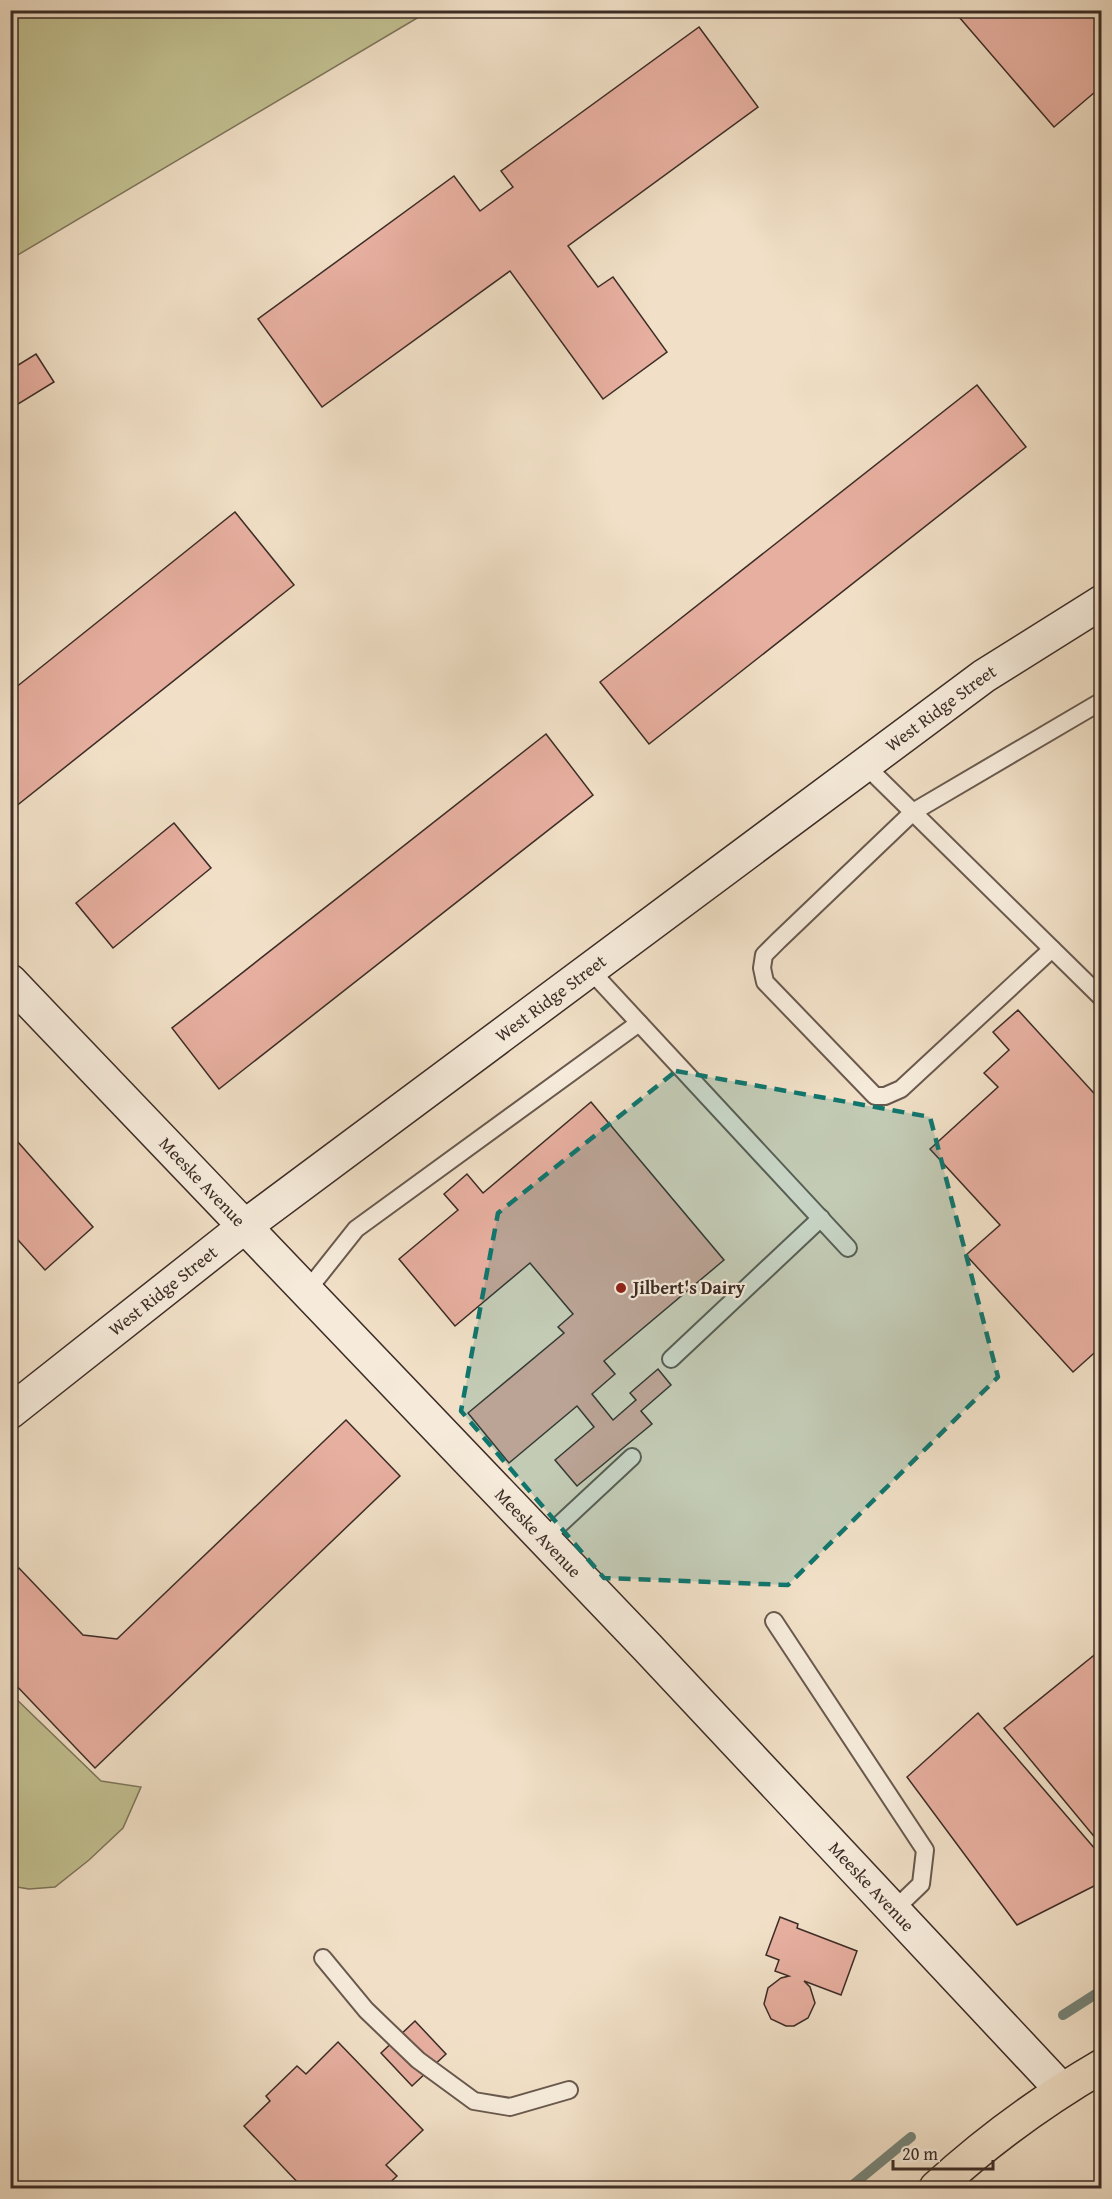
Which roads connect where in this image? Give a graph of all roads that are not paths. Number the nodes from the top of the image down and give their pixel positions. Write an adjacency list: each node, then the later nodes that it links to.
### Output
1 (1101, 602): 3 (street, West Ridge Street)
2 (1101, 702): 4 (lane)
3 (864, 765): 4 (lane); 6 (street, West Ridge Street)
4 (912, 812): 5 (lane); 5 (lane)
5 (1052, 950): 8 (lane)
6 (590, 970): 9 (lane); 11 (street, West Ridge Street)
7 (10, 981): 11 (street, Meeske Avenue)
8 (1101, 999)
9 (639, 1023): 10 (lane); 13 (lane)
10 (821, 1218): 12 (lane); 14 (lane)
11 (244, 1227): 13 (street, Meeske Avenue); 15 (street, West Ridge Street)
12 (848, 1248)
13 (306, 1292): 17 (street, Meeske Avenue)
14 (671, 1359)
15 (10, 1412)
16 (632, 1457): 17 (lane)
17 (544, 1539): 19 (street, Meeske Avenue)
18 (774, 1622): 19 (lane)
19 (894, 1910): 22 (street, Meeske Avenue)
20 (323, 1958): 23 (lane)
21 (1101, 2066): 22 (main road)
22 (1061, 2089): 24 (main road)
23 (570, 2090)
24 (936, 2188)

